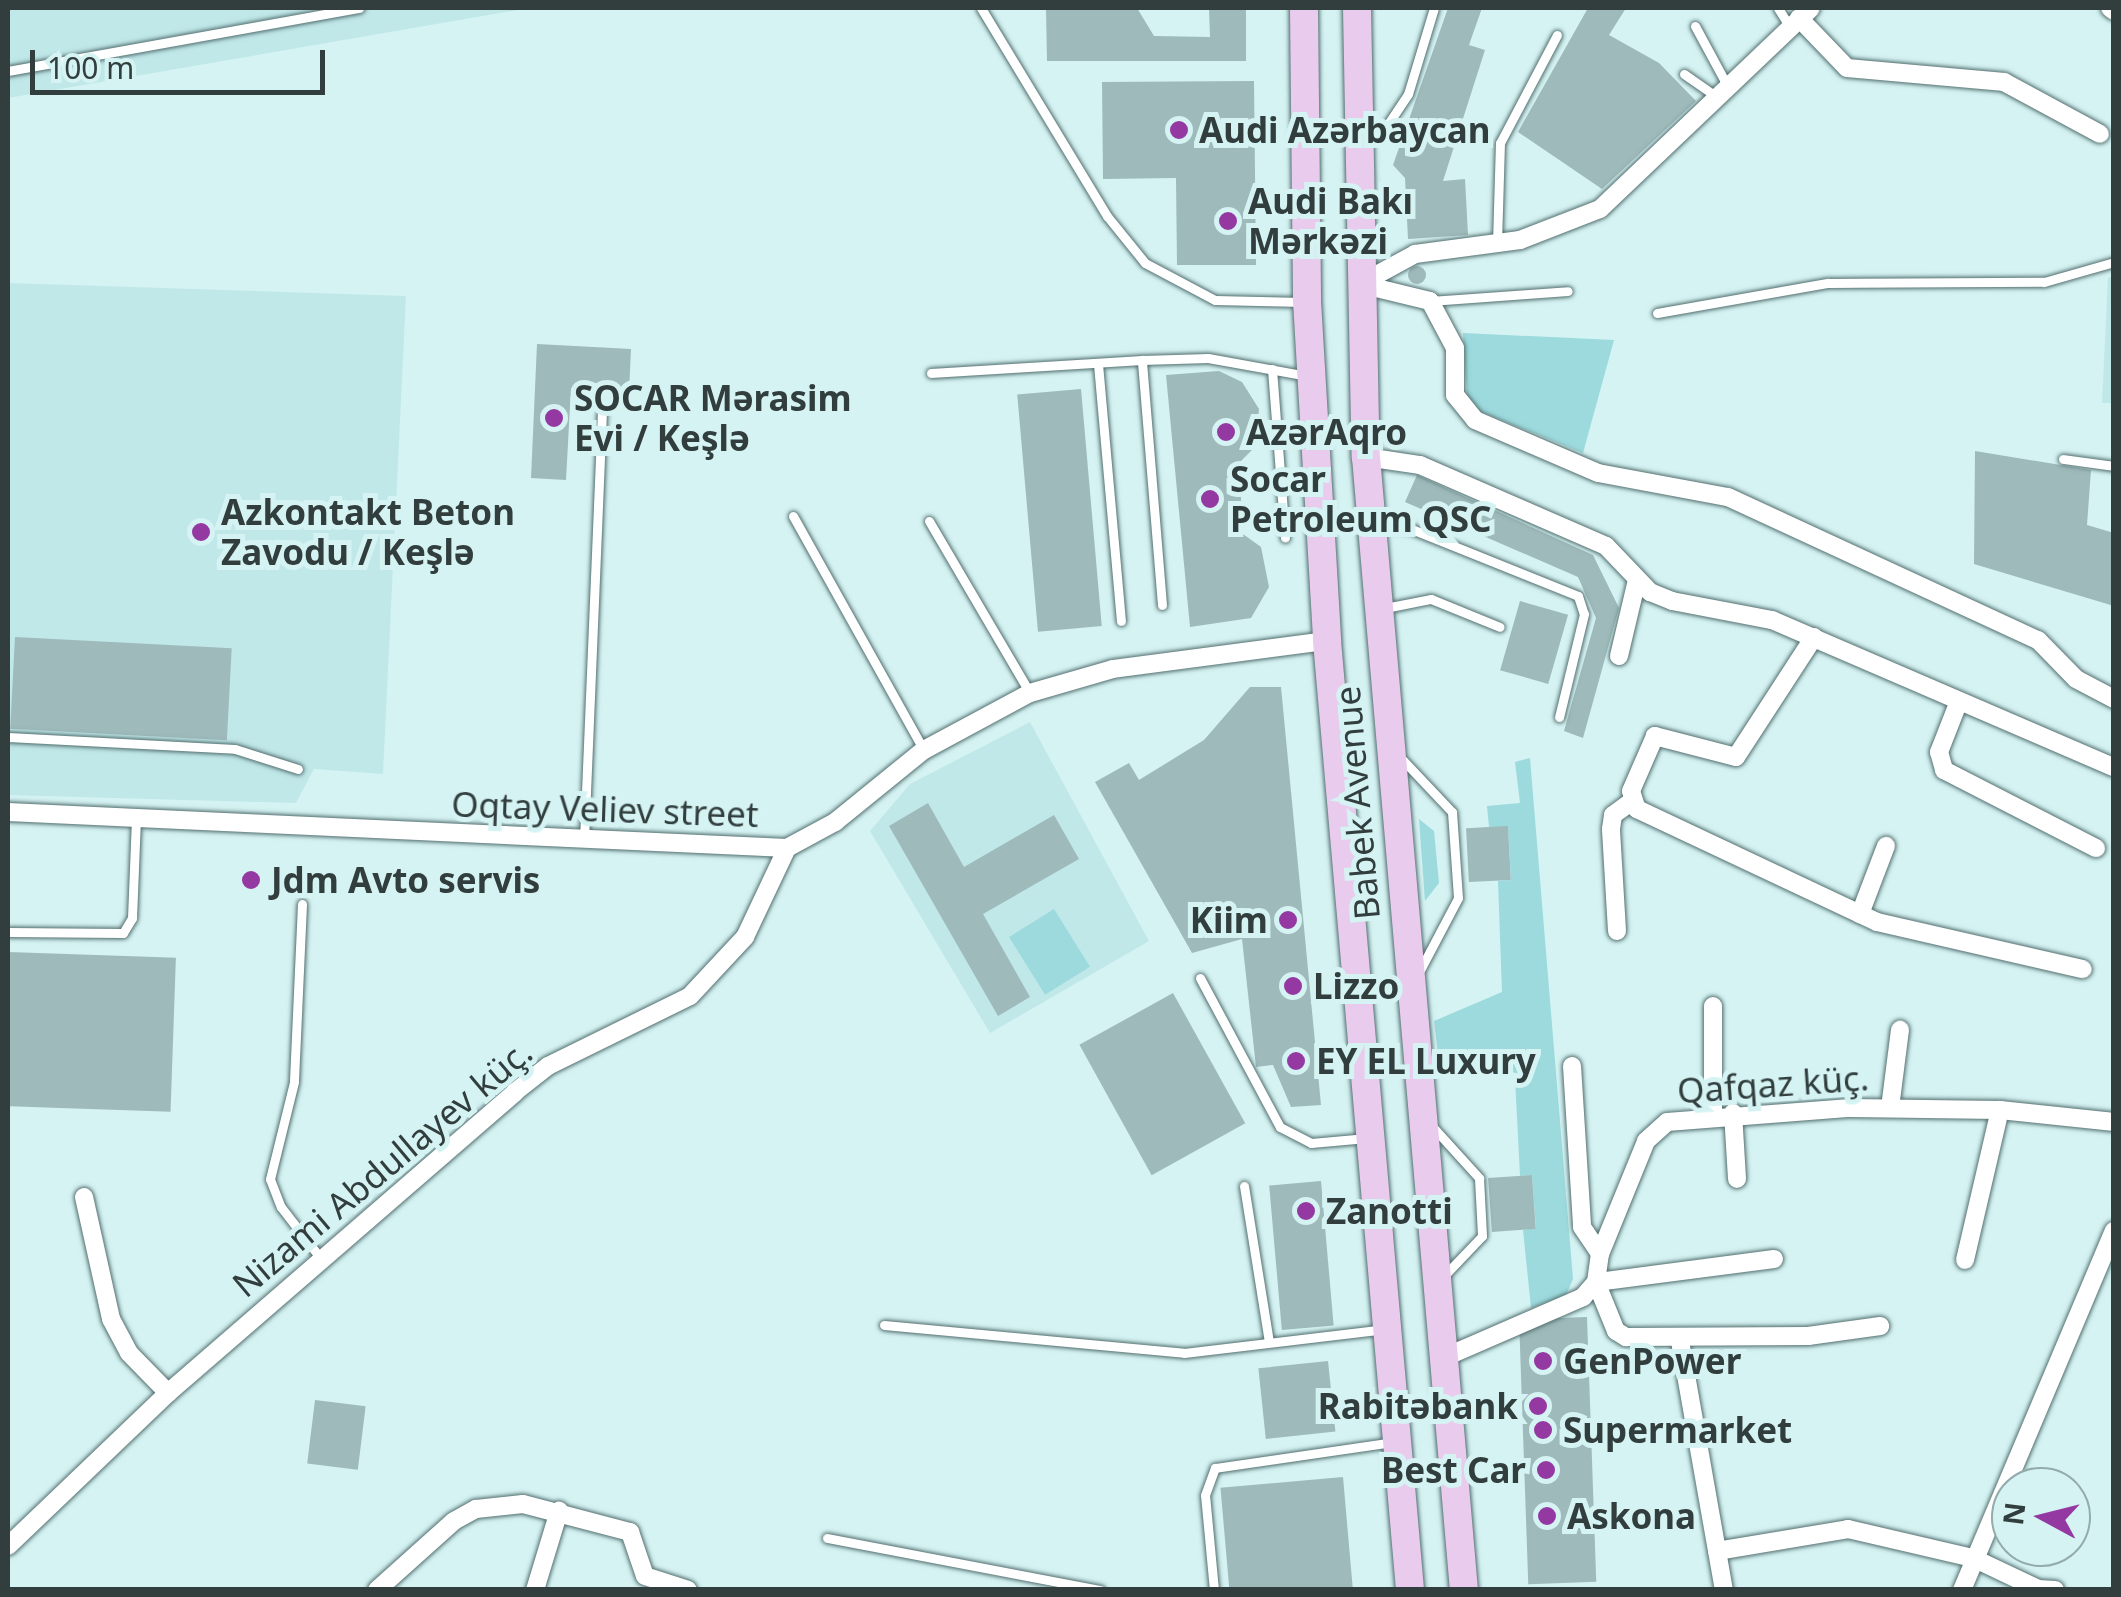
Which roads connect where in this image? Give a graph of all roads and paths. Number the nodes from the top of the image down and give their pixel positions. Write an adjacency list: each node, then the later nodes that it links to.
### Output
1 (359, 8): 13 (lane)
2 (980, 8): 22 (lane)
3 (1304, 8): 12 (main road, Babek Avenue)
4 (1315, 8): 12 (main road)
5 (1346, 8): 17 (main road)
6 (1357, 8): 17 (main road, Babek Avenue)
7 (1434, 8): 17 (lane)
8 (1778, 8): 9 (lane)
9 (1800, 18): 15 (street); 16 (street)
10 (1695, 26): 15 (lane)
11 (1557, 35): 18 (lane)
12 (1304, 53): 22 (main road, Babek Avenue)
13 (8, 71)
14 (1684, 74): 15 (lane)
15 (1722, 92): 18 (street)
16 (2100, 134)
17 (1359, 135): 20 (main road, Babek Avenue)
18 (1497, 243): 20 (street)
19 (2114, 262): 24 (lane)
20 (1360, 284): 23 (street); 31 (main road, Babek Avenue)
21 (1568, 291): 23 (lane)
22 (1308, 301): 29 (main road, Babek Avenue)
23 (1430, 301): 47 (street)
24 (1657, 313)
25 (1142, 360): 26 (lane); 27 (lane); 39 (lane)
26 (1098, 364): 28 (lane); 41 (lane)
27 (1272, 369): 29 (lane); 37 (lane)
28 (931, 373)
29 (1311, 377): 44 (main road, Babek Avenue)
30 (602, 414): 58 (lane)
31 (1366, 457): 36 (main road, Babek Avenue); 38 (street)
32 (2062, 459): 33 (lane)
33 (2114, 466)
34 (793, 516): 52 (lane)
35 (929, 521): 46 (lane)
36 (1371, 524): 40 (main road, Babek Avenue); 49 (lane)
37 (1285, 538)
38 (1636, 580): 43 (street); 45 (street)
39 (1162, 606)
40 (1378, 610): 42 (lane); 51 (main road, Babek Avenue)
41 (1121, 622)
42 (1500, 627)
43 (1814, 637): 48 (street); 55 (street)
44 (1327, 641): 46 (street, Oqtay Veliev street); 78 (main road, Babek Avenue)
45 (1619, 656)
46 (1030, 693): 52 (street, Oqtay Veliev street)
47 (2114, 699)
48 (1959, 701): 53 (street); 61 (street)
49 (1559, 717)
50 (8, 737): 54 (lane)
51 (1390, 748): 68 (main road, Babek Avenue); 68 (lane)
52 (924, 750): 60 (street, Oqtay Veliev street)
53 (2114, 768)
54 (298, 769)
55 (1632, 802): 63 (street); 64 (street)
56 (8, 812): 57 (street, Oqtay Veliev street)
57 (136, 814): 58 (street, Oqtay Veliev street); 65 (lane)
58 (584, 842): 60 (street, Oqtay Veliev street)
59 (1886, 846): 63 (street)
60 (788, 848): 85 (street, Nizami Abdullayev küç.)
61 (2096, 848)
62 (302, 904): 85 (lane)
63 (1860, 914): 66 (street)
64 (1617, 931)
65 (8, 932)
66 (2083, 969)
67 (1200, 978): 78 (lane)
68 (1411, 986): 76 (main road, Babek Avenue)
69 (1712, 1006): 75 (street)
70 (1900, 1030): 72 (street)
71 (1572, 1066): 83 (street)
72 (1890, 1108): 73 (street, Qafqaz küç.); 74 (street, Qafqaz küç.)
73 (2000, 1110): 77 (street, Qafqaz küç.); 86 (street)
74 (1733, 1113): 75 (street, Qafqaz küç.); 79 (street)
75 (1712, 1114): 83 (street, Qafqaz küç.)
76 (1422, 1116): 88 (main road, Babek Avenue); 88 (lane)
77 (2114, 1122)
78 (1370, 1138): 91 (main road, Babek Avenue)
79 (1736, 1179)
80 (1244, 1186): 93 (lane)
81 (84, 1197): 95 (street)
82 (2114, 1231): 101 (street)
83 (1600, 1254): 87 (street, Qafqaz küç.)
84 (1774, 1259): 87 (street)
85 (322, 1260): 95 (street, Nizami Abdullayev küç.)
86 (1965, 1260)
87 (1596, 1282): 92 (street); 94 (street)
88 (1436, 1285): 94 (main road, Babek Avenue)
89 (884, 1325): 93 (lane)
90 (1880, 1326): 92 (street)
91 (1386, 1329): 93 (lane); 96 (main road, Babek Avenue)
92 (1680, 1341): 100 (street)
93 (1269, 1342)
94 (1443, 1358): 108 (main road, Babek Avenue)
95 (168, 1393): 99 (street, Nizami Abdullayev küç.)
96 (1396, 1442): 106 (lane); 107 (main road, Babek Avenue)
97 (559, 1511): 102 (street); 103 (street); 104 (street)
98 (827, 1538): 105 (lane)
99 (8, 1546)
100 (1717, 1550): 101 (street); 109 (street)
101 (1973, 1558): 110 (street); 111 (street)
102 (377, 1590)
103 (534, 1590)
104 (688, 1590)
105 (1100, 1590)
106 (1214, 1590)
107 (1410, 1590)
108 (1464, 1590)
109 (1724, 1590)
110 (1962, 1590)
111 (2055, 1590)

